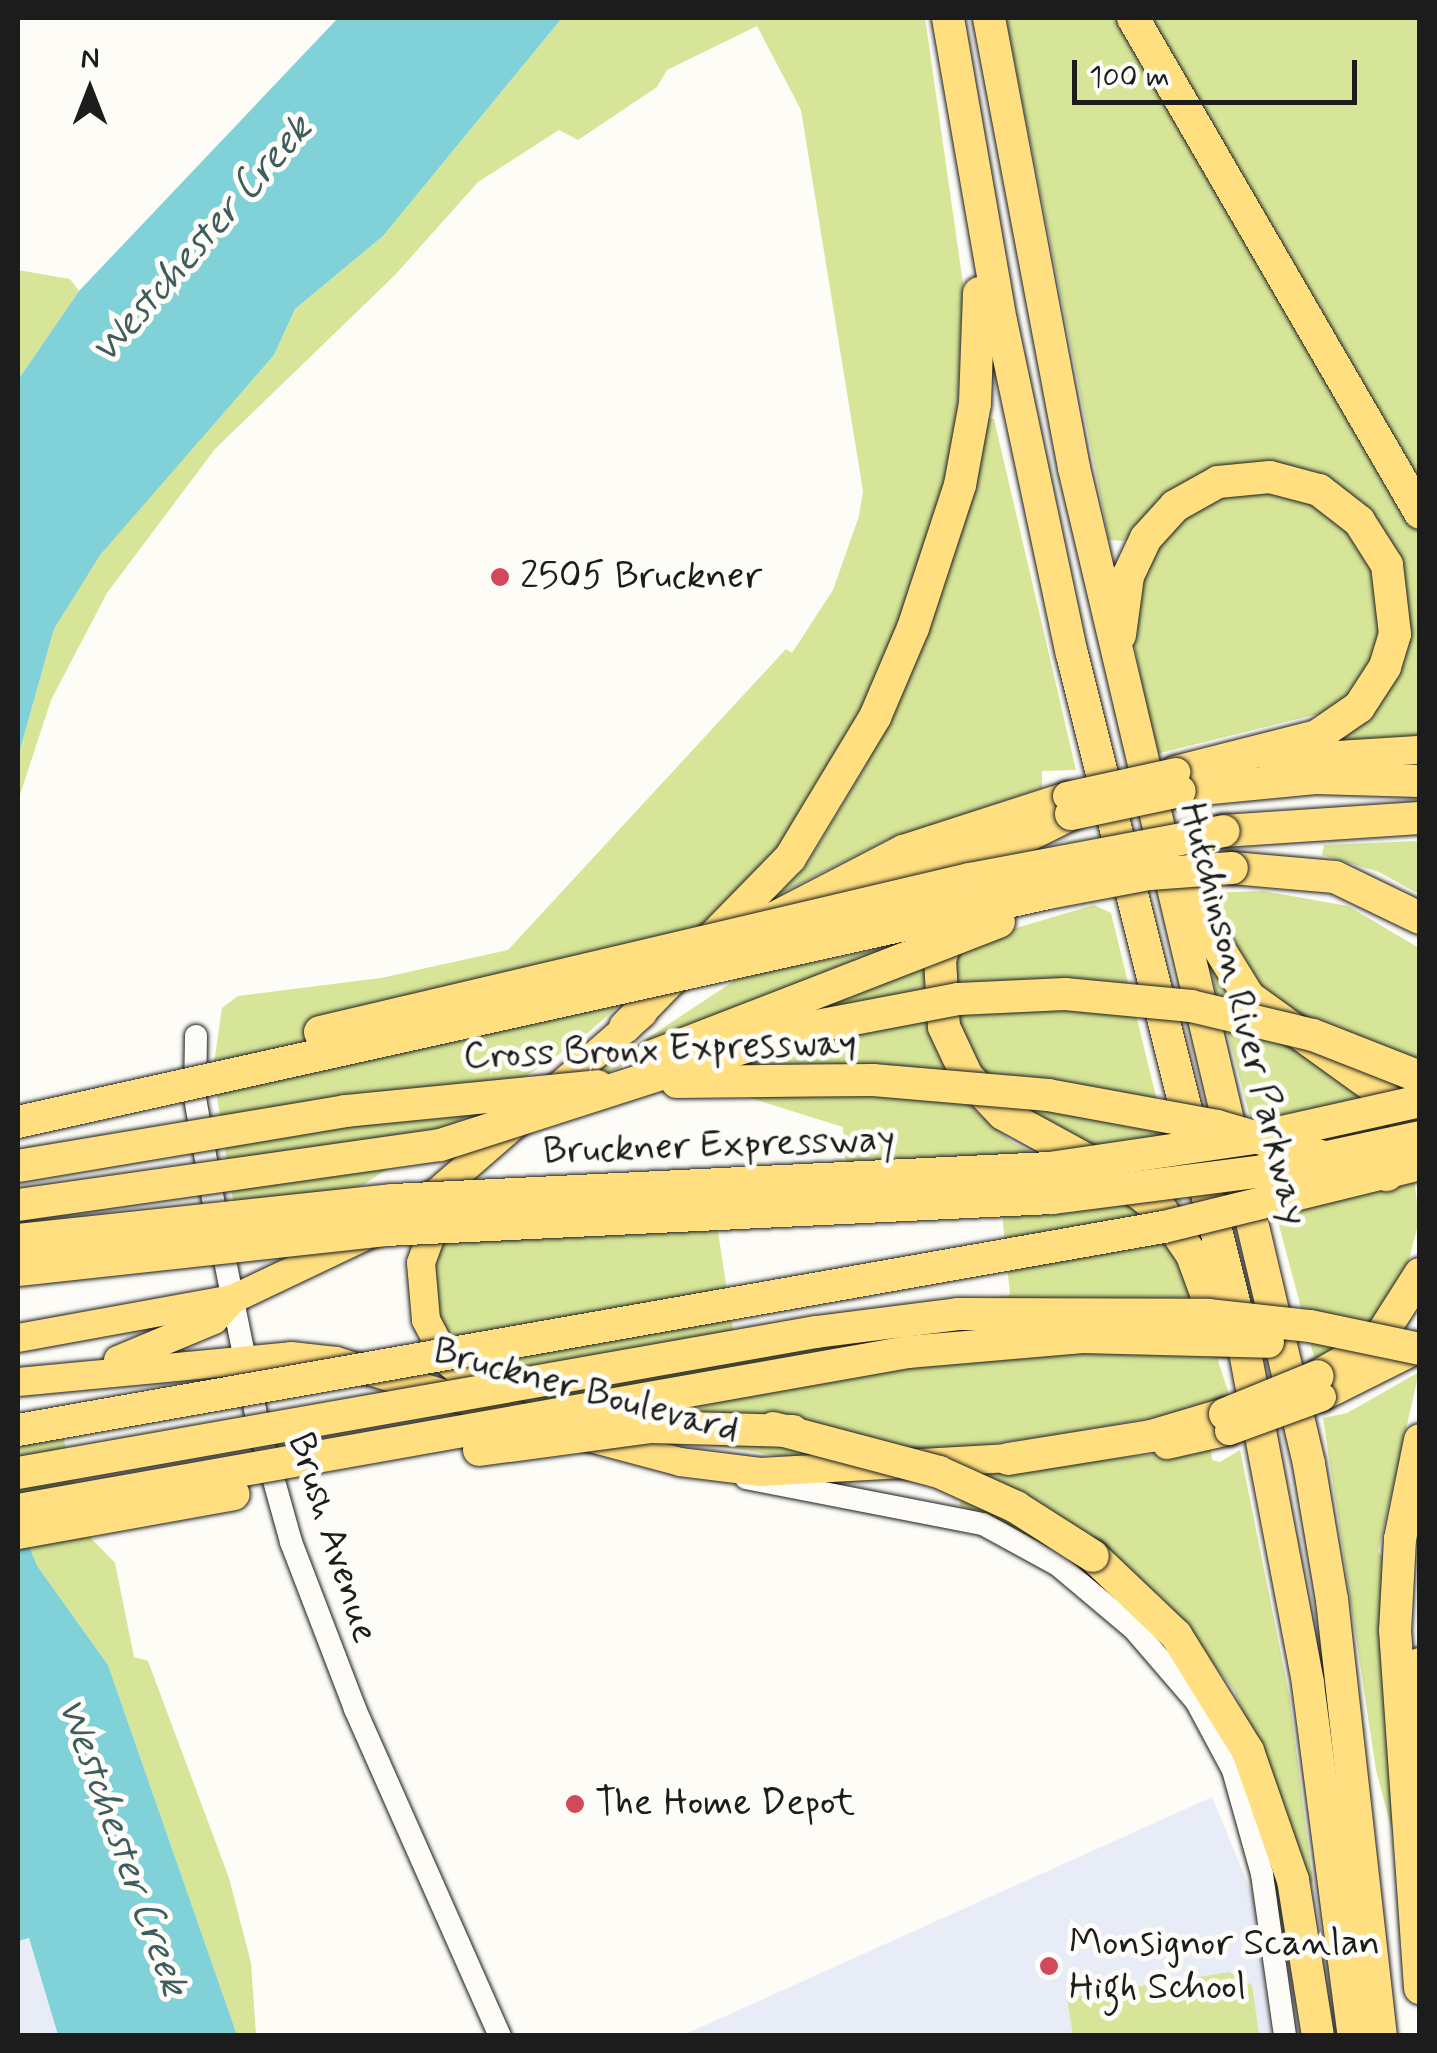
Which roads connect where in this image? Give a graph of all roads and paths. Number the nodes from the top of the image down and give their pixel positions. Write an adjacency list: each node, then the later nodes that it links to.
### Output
1 (948, 18): 4 (highway, Hutchinson River Parkway)
2 (989, 18): 6 (highway, Hutchinson River Parkway)
3 (1134, 18): 5 (highway)
4 (974, 174): 15 (highway); 48 (highway, Hutchinson River Parkway)
5 (1420, 513)
6 (1122, 684): 9 (highway); 12 (highway, Hutchinson River Parkway)
7 (1420, 750): 9 (main road)
8 (1420, 781): 9 (highway)
9 (1178, 782): 10 (highway, bridge)
10 (1069, 805): 15 (highway); 48 (highway)
11 (1420, 818): 19 (highway, bridge)
12 (1160, 847): 22 (highway); 58 (highway, Hutchinson River Parkway)
13 (1232, 868): 14 (highway); 20 (highway, bridge); 23 (highway, bridge)
14 (1420, 918)
15 (624, 1027): 24 (main road)
16 (196, 1036): 32 (street, Brush Avenue)
17 (1420, 1077): 23 (highway, bridge)
18 (1420, 1101): 29 (highway, Bruckner Expressway, bridge)
19 (18, 1108)
20 (18, 1122)
21 (1420, 1137): 30 (highway, Bruckner Expressway, bridge)
22 (1420, 1148)
23 (316, 1164): 28 (highway, bridge)
24 (476, 1164): 32 (main road); 40 (main road)
25 (1420, 1164): 41 (highway, bridge)
26 (18, 1166): 27 (highway, Cross Bronx Expressway, bridge)
27 (1420, 1186)
28 (18, 1204)
29 (18, 1240)
30 (18, 1270)
31 (1420, 1274): 39 (highway)
32 (233, 1299): 33 (main road); 35 (street, Brush Avenue); 37 (main road)
33 (26, 1337)
34 (1420, 1349): 39 (main road); 47 (highway, bridge)
35 (243, 1359): 37 (main road, Bruckner Boulevard); 40 (main road, Bruckner Boulevard); 54 (street, Brush Avenue)
36 (1420, 1361): 42 (highway, bridge)
37 (99, 1370): 38 (main road, Bruckner Boulevard)
38 (29, 1380)
39 (1320, 1386): 45 (highway, bridge)
40 (534, 1421): 46 (main road, Bruckner Boulevard)
41 (18, 1430)
42 (459, 1431): 43 (highway, bridge); 49 (highway, bridge)
43 (793, 1432): 50 (highway, bridge); 56 (highway, bridge)
44 (1420, 1440): 53 (highway)
45 (1008, 1459): 46 (main road, Bruckner Boulevard)
46 (680, 1462): 55 (street)
47 (18, 1473)
48 (1270, 1484): 57 (highway)
49 (18, 1510)
50 (18, 1534)
51 (1420, 1664): 52 (highway)
52 (1420, 1775)
53 (1420, 1988)
54 (500, 2036)
55 (1285, 2036)
56 (1318, 2036)
57 (1354, 2036)
58 (1381, 2036)

